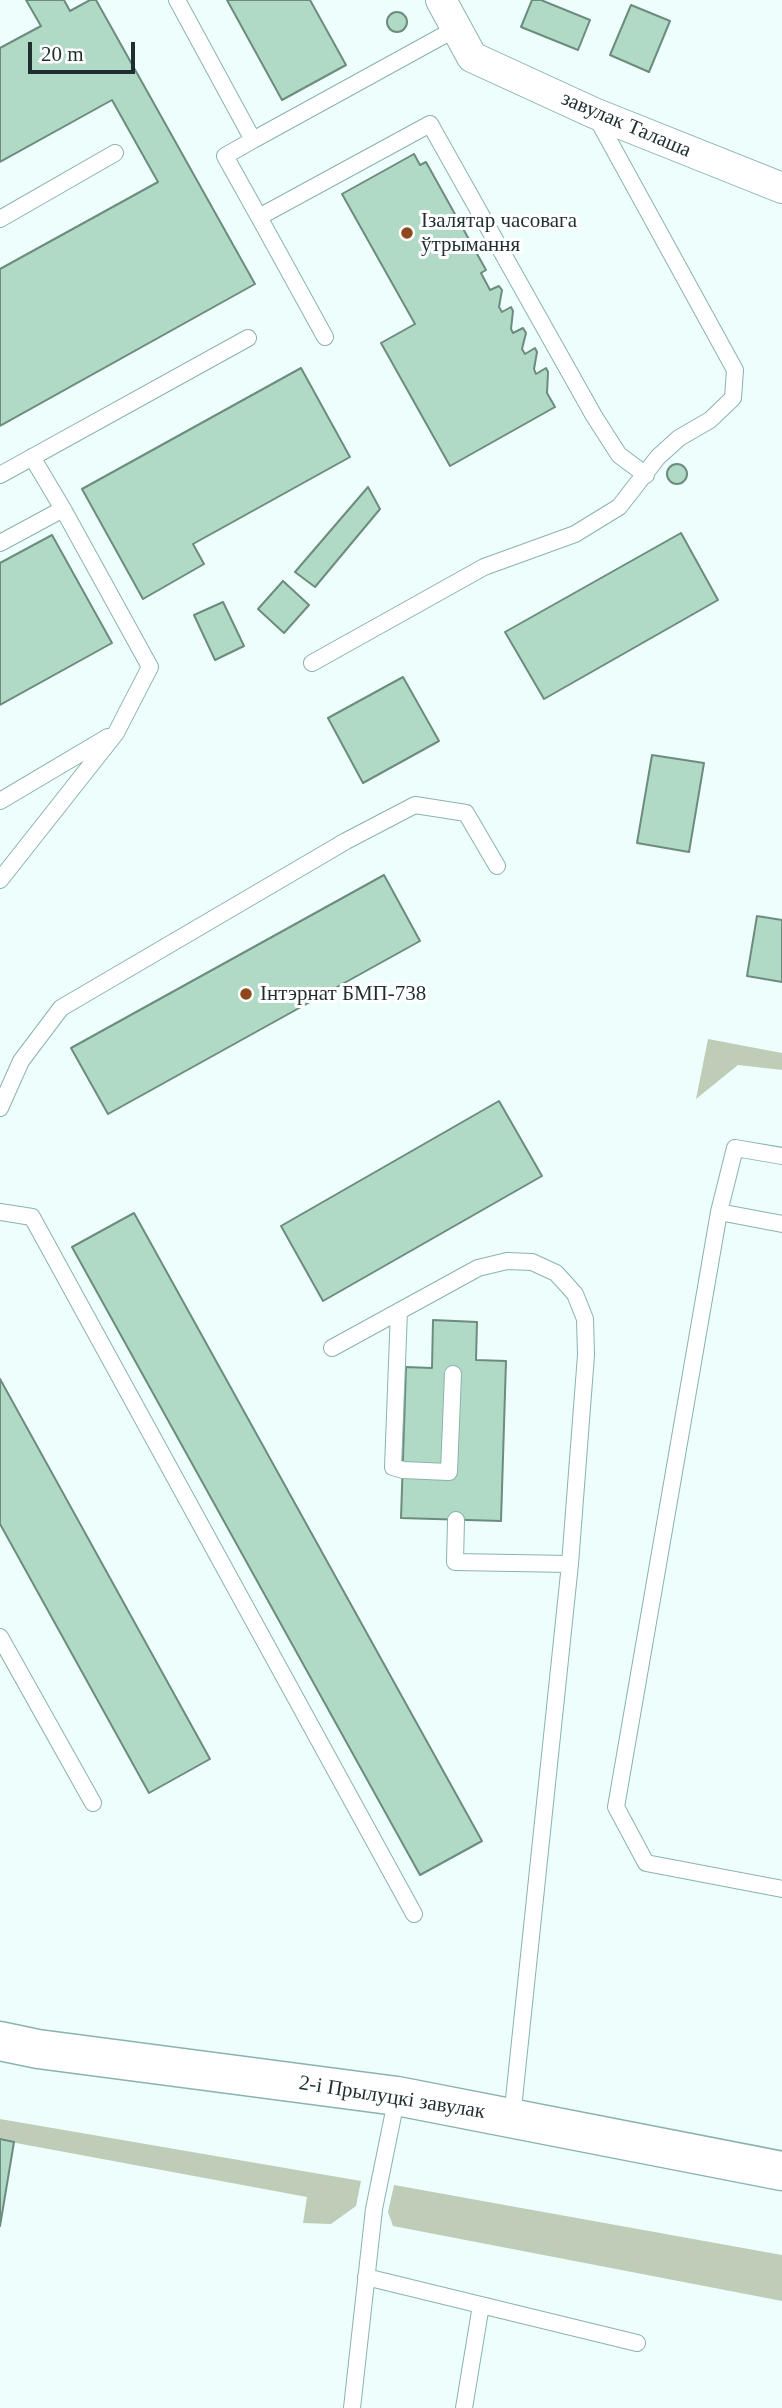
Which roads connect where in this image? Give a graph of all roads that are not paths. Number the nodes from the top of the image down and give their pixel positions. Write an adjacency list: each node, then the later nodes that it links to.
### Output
1 (177, 0): 5 (lane)
2 (441, 0): 3 (street)
3 (457, 28): 4 (street, завулак Талаша); 5 (lane)
4 (594, 113): 7 (street, завулак Талаша); 14 (lane)
5 (253, 140): 8 (lane)
6 (115, 153): 9 (lane)
7 (782, 188)
8 (259, 217): 10 (lane); 14 (lane)
9 (0, 219)
10 (326, 337)
11 (248, 338): 12 (lane)
12 (32, 457): 13 (lane); 15 (lane)
13 (0, 475)
14 (646, 475): 17 (lane)
15 (63, 509): 16 (lane); 18 (lane)
16 (0, 543)
17 (312, 663)
18 (116, 733): 19 (lane); 21 (lane)
19 (0, 801)
20 (497, 866): 22 (lane)
21 (0, 880)
22 (0, 1108)
23 (782, 1156): 25 (lane)
24 (0, 1212): 35 (lane)
25 (719, 1212): 26 (lane); 34 (lane)
26 (782, 1224)
27 (399, 1311): 28 (lane); 29 (lane); 31 (lane)
28 (331, 1348)
29 (453, 1374)
30 (456, 1520): 31 (lane)
31 (570, 1564): 38 (lane)
32 (0, 1637): 33 (lane)
33 (93, 1803)
34 (782, 1889)
35 (415, 1914)
36 (0, 2041): 37 (street, 2-і Прылуцкі завулак)
37 (397, 2096): 38 (street, 2-і Прылуцкі завулак); 40 (lane)
38 (512, 2118): 39 (street, 2-і Прылуцкі завулак)
39 (782, 2171)
40 (366, 2277): 41 (lane); 43 (lane)
41 (481, 2305): 42 (lane); 44 (lane)
42 (637, 2343)
43 (352, 2408)
44 (464, 2408)

